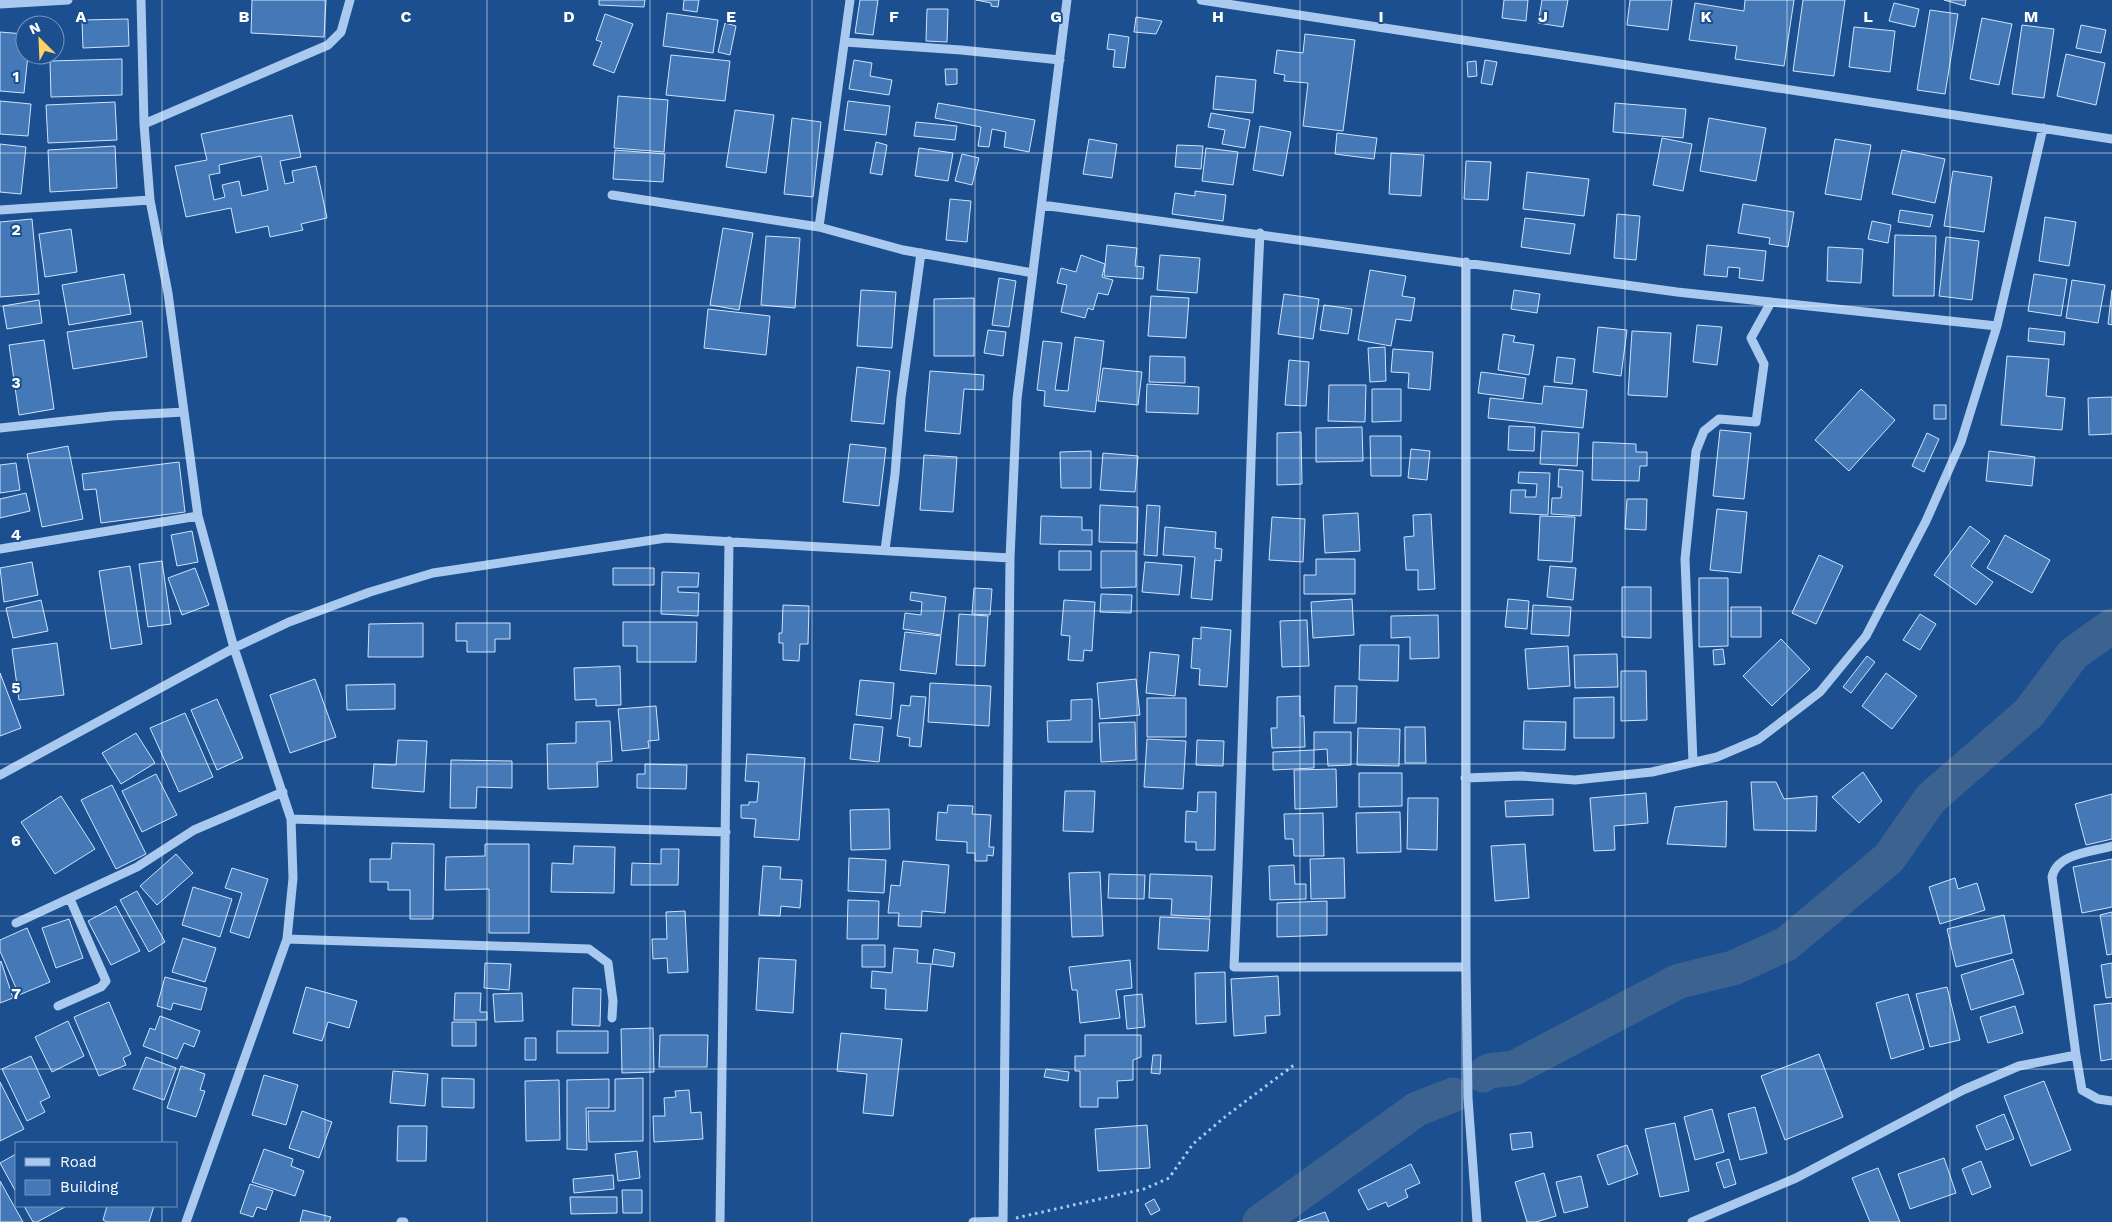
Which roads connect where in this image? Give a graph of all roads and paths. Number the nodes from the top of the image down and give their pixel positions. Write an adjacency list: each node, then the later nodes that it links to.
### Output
1 (68, 0): 7 (street)
2 (141, 0): 10 (street)
3 (350, 0): 10 (street)
4 (850, 0): 8 (street)
5 (1067, 0): 9 (street)
6 (1201, 0): 11 (street)
7 (0, 4)
8 (845, 42): 9 (street); 17 (street)
9 (1060, 60): 15 (street)
10 (144, 124): 14 (street)
11 (2043, 128): 12 (street); 23 (street)
12 (2112, 139)
13 (612, 195): 17 (street)
14 (150, 200): 16 (street); 24 (street)
15 (1042, 205): 18 (street); 21 (street)
16 (0, 210)
17 (819, 227): 19 (street)
18 (1260, 233): 20 (street); 42 (street)
19 (921, 253): 21 (street); 29 (street)
20 (1466, 262): 22 (street); 34 (street)
21 (1033, 272): 30 (street)
22 (1771, 302): 23 (street); 32 (street)
23 (1997, 326): 32 (street)
24 (184, 412): 25 (street); 26 (street)
25 (0, 428)
26 (198, 516): 28 (street); 31 (street)
27 (729, 541): 29 (street); 31 (street); 37 (street)
28 (0, 550)
29 (884, 550): 30 (street)
30 (1010, 558): 48 (street)
31 (234, 648): 33 (street); 35 (street)
32 (1693, 762): 34 (street)
33 (0, 775)
34 (1465, 778): 42 (street)
35 (283, 792): 36 (street); 39 (street)
36 (291, 819): 37 (street); 41 (street)
37 (726, 832): 50 (street)
38 (2112, 846): 45 (street)
39 (70, 899): 40 (street); 43 (street)
40 (16, 923)
41 (287, 939): 44 (street); 49 (street)
42 (1466, 967): 52 (street)
43 (58, 1006)
44 (612, 1018)
45 (2076, 1055): 47 (street); 53 (street)
46 (1294, 1066): 48 (path)
47 (2112, 1101)
48 (1003, 1221): 51 (street)
49 (186, 1222)
50 (720, 1222)
51 (973, 1222)
52 (1477, 1222)
53 (1692, 1222)

